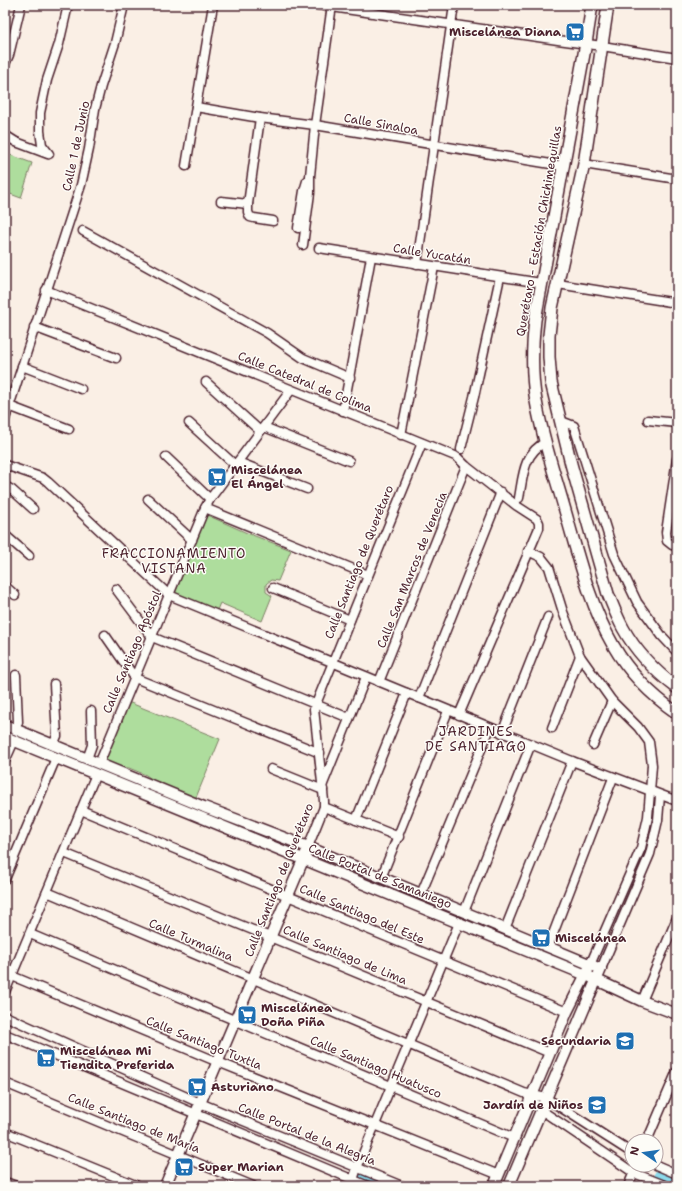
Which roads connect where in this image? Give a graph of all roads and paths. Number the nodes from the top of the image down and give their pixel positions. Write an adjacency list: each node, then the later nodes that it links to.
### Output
1 (21, 5): 14 (street)
2 (68, 5): 18 (street)
3 (124, 5): 38 (street, Calle 1 de Junio)
4 (213, 5): 15 (street)
5 (318, 5): 9 (street)
6 (454, 5): 10 (street)
7 (592, 5): 11 (main road, Querétaro - Estación Chichimequillas)
8 (608, 5): 12 (main road)
9 (332, 6): 10 (street); 17 (street)
10 (451, 24): 11 (street); 19 (street)
11 (586, 43): 12 (street); 22 (main road, Querétaro - Estación Chichimequillas)
12 (602, 46): 13 (street); 20 (main road)
13 (677, 58)
14 (5, 64)
15 (196, 107): 16 (street, Calle Sinaloa); 21 (street)
16 (260, 118): 17 (street, Calle Sinaloa); 26 (street)
17 (314, 125): 19 (street, Calle Sinaloa); 23 (street)
18 (5, 135)
19 (433, 145): 22 (street, Calle Sinaloa); 33 (street)
20 (584, 164): 24 (street); 37 (main road)
21 (186, 166)
22 (563, 166): 36 (main road, Querétaro - Estación Chichimequillas)
23 (310, 176): 28 (street); 30 (street)
24 (677, 179)
25 (221, 201): 26 (street)
26 (248, 204): 27 (street)
27 (273, 221)
28 (298, 228)
29 (83, 231): 43 (street)
30 (303, 245)
31 (319, 248): 32 (street, Calle Yucatán)
32 (371, 257): 33 (street, Calle Yucatán); 43 (street)
33 (417, 264): 34 (street, Calle Yucatán)
34 (434, 267): 35 (street, Calle Yucatán); 56 (street)
35 (500, 277): 36 (street, Calle Yucatán); 59 (street)
36 (541, 284): 57 (main road, Querétaro - Estación Chichimequillas)
37 (558, 284): 39 (street); 51 (main road)
38 (46, 290): 40 (street, Calle 1 de Junio); 46 (street, Calle Catedral de Colima)
39 (677, 303)
40 (34, 327): 41 (street); 42 (street, Calle 1 de Junio)
41 (116, 358)
42 (22, 366): 45 (street); 47 (street, Calle 1 de Junio)
43 (350, 378): 48 (street)
44 (206, 382): 55 (street)
45 (81, 389)
46 (291, 390): 48 (street, Calle Catedral de Colima); 55 (street, Calle Santiago Apóstol)
47 (9, 406): 49 (street, Calle 1 de Junio); 54 (street)
48 (344, 411): 56 (street, Calle Catedral de Colima)
49 (5, 419)
50 (648, 420): 53 (street)
51 (561, 421): 89 (street); 97 (main road)
52 (188, 423): 63 (street)
53 (677, 423)
54 (69, 428)
55 (262, 429): 62 (street); 63 (street, Calle Santiago Apóstol)
56 (401, 435): 58 (street, Calle Catedral de Colima)
57 (546, 442): 69 (street); 104 (main road, Querétaro - Estación Chichimequillas)
58 (422, 443): 65 (street, Calle Catedral de Colima); 79 (street, Calle Santiago de Querétaro)
59 (461, 449)
60 (166, 457): 71 (street)
61 (677, 459): 76 (street)
62 (349, 461)
63 (236, 464): 67 (street); 71 (street, Calle Santiago Apóstol)
64 (5, 465): 83 (street)
65 (466, 466): 68 (street, Calle Catedral de Colima); 95 (street, Calle San Marcos de Venecia)
66 (5, 486): 73 (street)
67 (307, 489)
68 (501, 492): 77 (street, Calle Catedral de Colima); 99 (street)
69 (519, 498)
70 (148, 499): 75 (street)
71 (210, 499): 72 (street, Calle Santiago Apóstol)
72 (205, 508): 75 (street, Calle Santiago Apóstol); 79 (street)
73 (33, 509)
74 (5, 535): 78 (street)
75 (192, 540): 83 (street, Calle Santiago Apóstol)
76 (677, 546)
77 (528, 551): 90 (street); 105 (street)
78 (29, 556)
79 (368, 575): 86 (street, Calle Santiago de Querétaro)
80 (5, 586): 84 (street)
81 (273, 588): 86 (street)
82 (116, 589): 88 (street)
83 (169, 595): 88 (street, Calle Santiago Apóstol); 91 (street)
84 (15, 596)
85 (548, 617): 111 (street)
86 (350, 620): 91 (street, Calle Santiago de Querétaro)
87 (105, 635): 94 (street)
88 (152, 637): 94 (street, Calle Santiago Apóstol); 101 (street)
89 (677, 652)
90 (580, 656): 100 (street); 109 (street)
91 (332, 663): 93 (street); 101 (street, Calle Santiago de Querétaro)
92 (16, 675): 110 (street)
93 (366, 677): 95 (street); 106 (street)
94 (134, 678): 116 (street); 121 (street, Calle Santiago Apóstol)
95 (379, 682): 98 (street)
96 (54, 684): 114 (street)
97 (677, 688)
98 (406, 694): 99 (street); 131 (street)
99 (419, 698): 102 (street)
100 (612, 701): 115 (street); 126 (street)
101 (316, 704): 106 (street); 116 (street, Calle Santiago de Querétaro)
102 (448, 710): 105 (street); 132 (street)
103 (91, 711): 118 (street)
104 (677, 713)
105 (459, 715): 108 (street)
106 (350, 718): 125 (street)
107 (5, 726): 110 (street, Calle Portal de Samaniego)
108 (490, 728): 111 (street); 139 (street)
109 (552, 728)
110 (15, 730): 114 (street, Calle Portal de Samaniego)
111 (502, 733): 113 (street)
112 (9, 739): 117 (street, Calle Portal de Samaniego); 119 (street)
113 (531, 744): 120 (street); 141 (street)
114 (53, 745): 118 (street, Calle Portal de Samaniego)
115 (593, 746)
116 (320, 753): 125 (street, Calle Santiago de Querétaro)
117 (56, 758): 123 (street, Calle Portal de Samaniego); 137 (street)
118 (86, 759): 121 (street, Calle Portal de Samaniego)
119 (5, 761)
120 (572, 761): 124 (street); 144 (street)
121 (99, 764): 133 (street, Calle Portal de Samaniego)
122 (271, 768): 125 (street)
123 (96, 774): 130 (street); 135 (street, Calle Portal de Samaniego)
124 (613, 778): 126 (street); 147 (street)
125 (323, 788): 129 (street, Calle Santiago de Querétaro)
126 (650, 792): 127 (street); 149 (street)
127 (660, 796): 128 (street); 150 (street)
128 (677, 801)
129 (324, 807): 131 (street); 133 (street, Calle Santiago de Querétaro)
130 (81, 810): 134 (street); 140 (street, Calle Santiago del Este)
131 (356, 820): 132 (street)
132 (399, 837): 136 (street)
133 (308, 847): 135 (street, Calle Santiago de Querétaro); 136 (street, Calle Portal de Samaniego)
134 (64, 853): 138 (street); 146 (street, Calle Santiago de Lima)
135 (303, 859): 140 (street, Calle Santiago de Querétaro); 143 (street, Calle Portal de Samaniego)
136 (382, 878): 139 (street, Calle Portal de Samaniego)
137 (5, 879)
138 (47, 892): 145 (street); 153 (street, Calle Turmalina)
139 (421, 894): 141 (street, Calle Portal de Samaniego)
140 (288, 896): 146 (street, Calle Santiago de Querétaro); 148 (street, Calle Santiago del Este)
141 (464, 912): 144 (street, Calle Portal de Samaniego)
142 (677, 918): 156 (street)
143 (459, 922): 148 (street); 151 (street, Calle Portal de Samaniego)
144 (505, 929): 147 (street, Calle Portal de Samaniego)
145 (30, 934): 152 (street); 161 (street, Calle Santiago Huatusco)
146 (270, 937): 153 (street, Calle Santiago de Querétaro); 157 (street, Calle Santiago de Lima)
147 (548, 947): 149 (street, Calle Portal de Samaniego)
148 (443, 961): 157 (street); 158 (street, Calle Santiago del Este)
149 (590, 965): 150 (street, Calle Portal de Samaniego); 151 (street)
150 (601, 970): 154 (street)
151 (586, 975): 154 (street, Calle Portal de Samaniego); 158 (street)
152 (12, 976): 155 (street); 165 (street, Calle Santiago Tuxtla)
153 (253, 979): 161 (street, Calle Santiago de Querétaro); 163 (street, Calle Turmalina)
154 (596, 981): 156 (street, Calle Portal de Samaniego); 170 (street)
155 (5, 992)
156 (642, 1000): 159 (street, Calle Portal de Samaniego)
157 (426, 1002): 163 (street); 164 (street, Calle Santiago de Lima)
158 (568, 1012): 164 (street)
159 (677, 1014)
160 (5, 1016): 171 (street, Calle Portal de la Alegría)
161 (235, 1020): 165 (street, Calle Santiago de Querétaro); 168 (street, Calle Santiago Huatusco)
162 (5, 1034): 173 (street, Calle Portal de la Alegría)
163 (409, 1044): 168 (street); 169 (street, Calle Turmalina)
164 (550, 1053): 169 (street)
165 (218, 1062): 171 (street, Calle Santiago de Querétaro); 174 (street, Calle Santiago Tuxtla)
166 (677, 1071): 176 (street)
167 (5, 1083): 179 (street, Calle Santiago de María)
168 (391, 1086): 174 (street); 177 (street, Calle Santiago Huatusco)
169 (529, 1096): 170 (street, Calle Turmalina); 172 (street, Calle Turmalina); 177 (street)
170 (546, 1098): 172 (street); 178 (street, Calle Turmalina)
171 (200, 1103): 173 (street, Calle Santiago de Querétaro); 181 (street, Calle Portal de la Alegría)
172 (541, 1110): 180 (street, Calle Turmalina); 196 (street)
173 (196, 1114): 179 (street, Calle Santiago de Querétaro); 188 (street, Calle Portal de la Alegría)
174 (374, 1125): 181 (street); 186 (street, Calle Santiago Tuxtla)
175 (5, 1132): 190 (street)
176 (650, 1133)
177 (514, 1138): 186 (street)
178 (624, 1148)
179 (179, 1154): 191 (street, Calle Santiago de Querétaro); 192 (street, Calle Santiago de María)
180 (624, 1162)
181 (357, 1168): 188 (street); 194 (street, Calle Portal de la Alegría)
182 (664, 1168): 185 (street)
183 (634, 1173): 197 (street)
184 (643, 1173): 198 (street, Calle Turmalina)
185 (677, 1174)
186 (499, 1175): 195 (street)
187 (5, 1182): 189 (street)
188 (352, 1183): 193 (street, Calle Portal de la Alegría)
189 (16, 1186)
190 (138, 1186)
191 (165, 1186)
192 (253, 1186)
193 (368, 1186)
194 (402, 1186)
195 (494, 1186)
196 (508, 1186)
197 (628, 1186)
198 (667, 1186)

